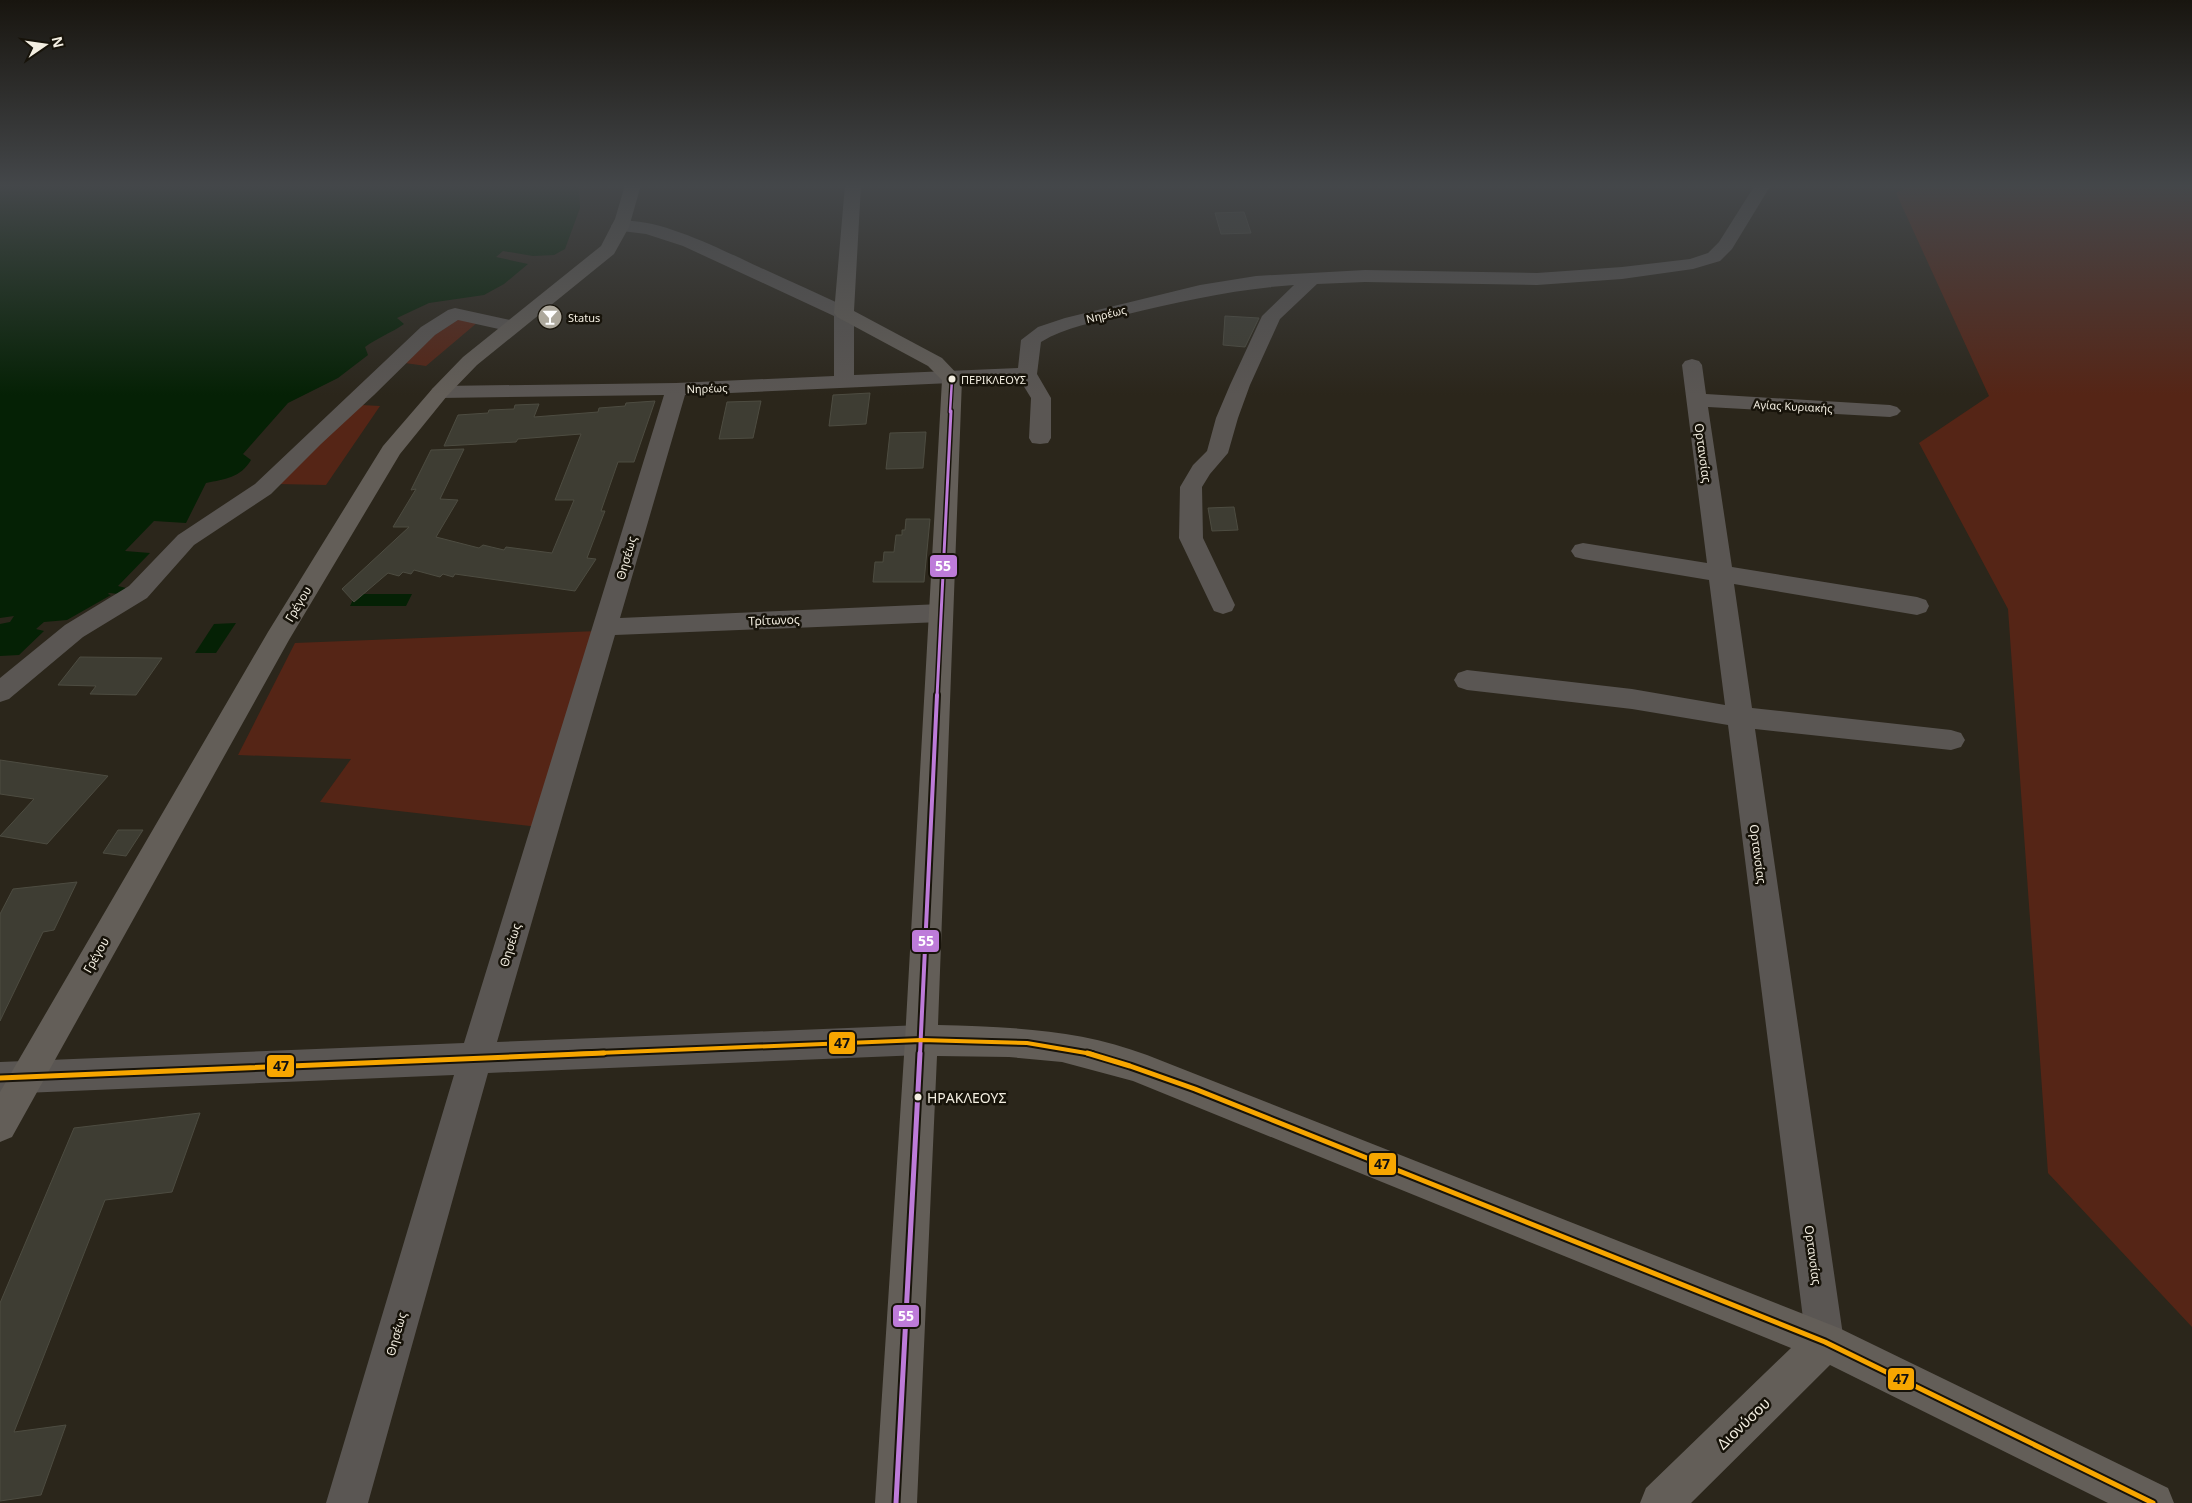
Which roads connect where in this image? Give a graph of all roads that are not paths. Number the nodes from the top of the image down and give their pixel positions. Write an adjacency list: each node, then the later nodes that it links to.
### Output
1 (602, 255): 7 (main road, Γρέγου)
2 (715, 255): 6 (street)
3 (848, 255): 6 (main road)
4 (1715, 255): 5 (street, Νηρέως)
5 (1313, 278): 9 (street, Νηρέως); 19 (street)
6 (844, 313): 10 (main road); 11 (street)
7 (512, 326): 13 (main road, Γρέγου); 24 (street)
8 (1692, 365): 14 (street, Ορτανσίας)
9 (1027, 374): 10 (street, Νηρέως); 16 (street)
10 (952, 379): 11 (street, Νηρέως); 21 (main road)
11 (844, 382): 12 (street, Νηρέως)
12 (676, 389): 13 (street, Νηρέως); 22 (street, Θησέως)
13 (440, 392): 29 (main road, Γρέγου)
14 (1696, 400): 15 (street, Αγίας Κυριακής); 18 (street, Ορτανσίας)
15 (1890, 411)
16 (1040, 438)
17 (1583, 551): 18 (street)
18 (1720, 574): 20 (street); 25 (street, Ορτανσίας)
19 (1223, 605)
20 (1917, 606)
21 (941, 613): 22 (street, Τρίτωνος); 27 (main road)
22 (606, 626): 28 (street, Θησέως)
23 (1467, 680): 25 (street)
24 (0, 692)
25 (1739, 716): 26 (street); 31 (street, Ορτανσίας)
26 (1951, 740)
27 (921, 1040): 28 (street); 31 (main road); 33 (main road)
28 (476, 1058): 29 (street); 32 (street, Θησέως)
29 (13, 1077): 30 (main road, Γρέγου)
30 (0, 1125)
31 (1825, 1342): 34 (main road, Διονύσου); 35 (main road)
32 (347, 1503)
33 (896, 1503)
34 (1661, 1503)
35 (2153, 1503)

